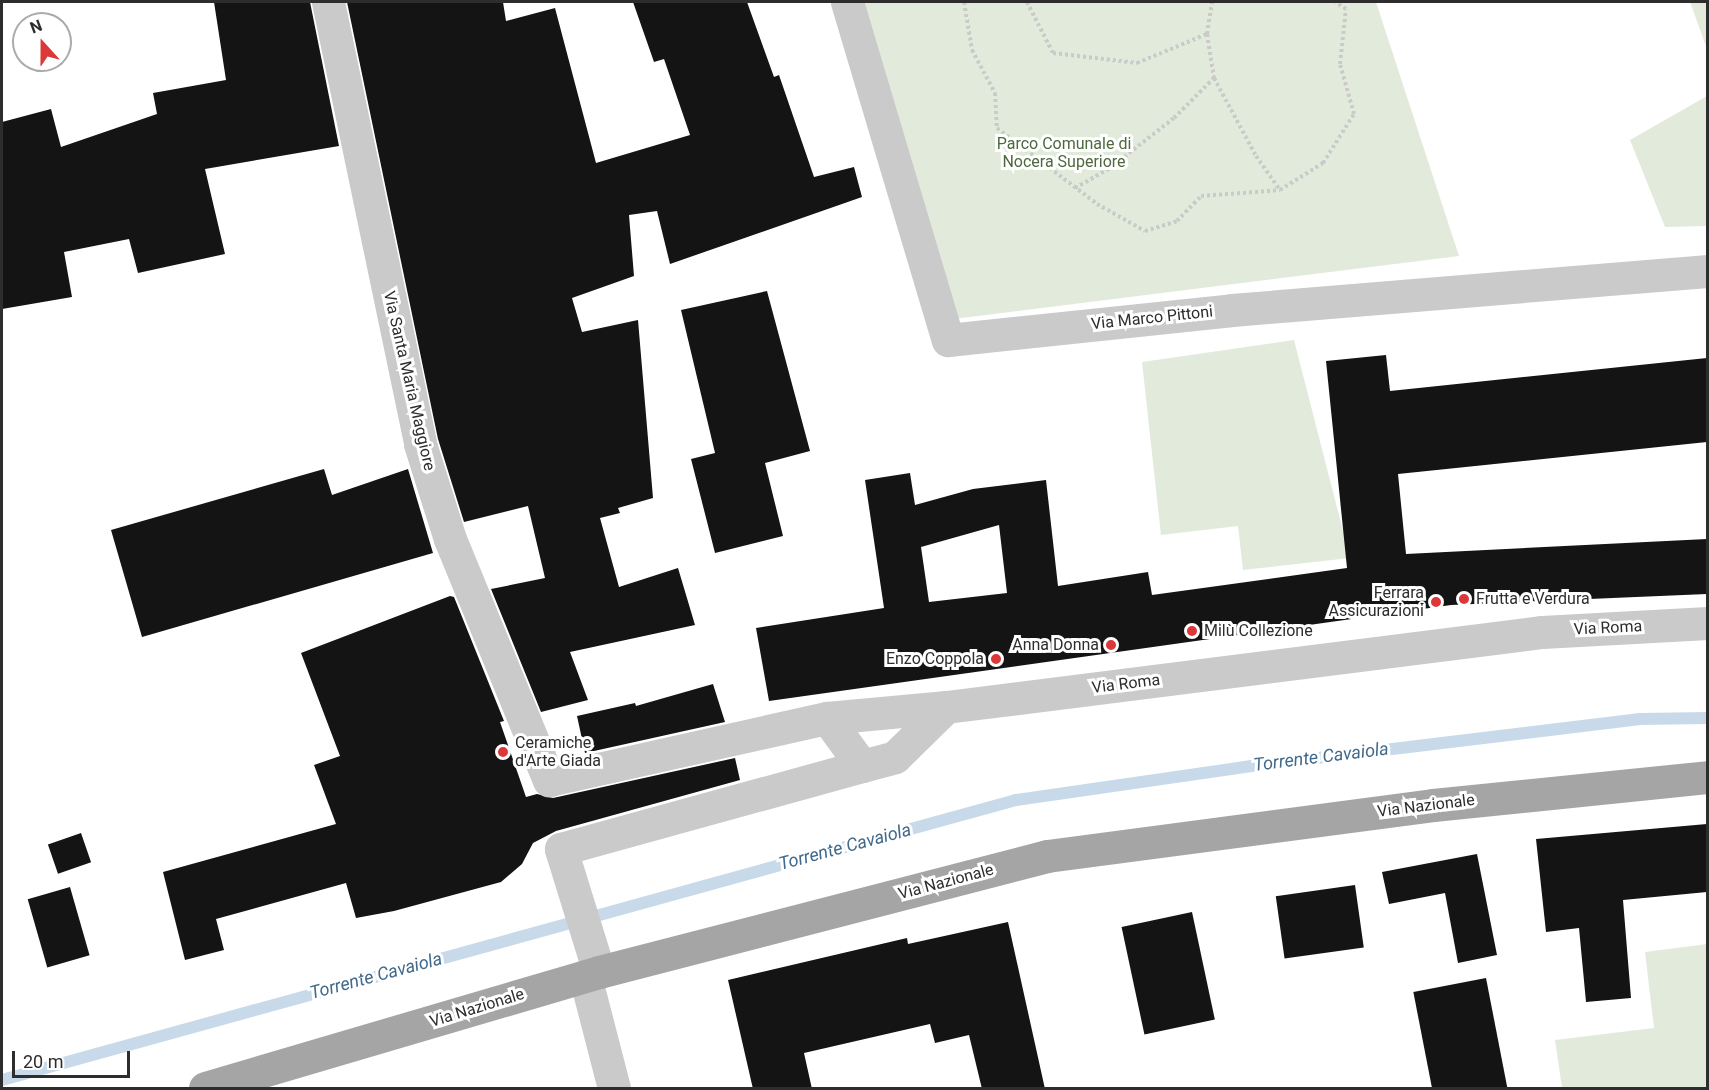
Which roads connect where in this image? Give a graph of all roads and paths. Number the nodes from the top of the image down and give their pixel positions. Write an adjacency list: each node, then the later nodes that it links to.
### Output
1 (328, 2): 17 (street, Via Santa Maria Maggiore)
2 (847, 2): 11 (street, Via Marco Pittoni)
3 (964, 2): 9 (path)
4 (1027, 2): 7 (path)
5 (1212, 2): 7 (path)
6 (1335, 2): 10 (path)
7 (1207, 34): 8 (path)
8 (1214, 78): 9 (path); 10 (path)
9 (1075, 188): 10 (path)
10 (1280, 190)
11 (1707, 271)
12 (1707, 623): 13 (street, Via Roma)
13 (946, 707): 14 (street, Via Roma); 15 (street)
14 (827, 718): 15 (street); 17 (street, Via Roma)
15 (862, 766): 18 (street)
16 (1707, 777): 18 (main road, Via Nazionale)
17 (549, 780)
18 (592, 965): 19 (main road, Via Nazionale); 20 (street)
19 (205, 1089)
20 (614, 1089)

